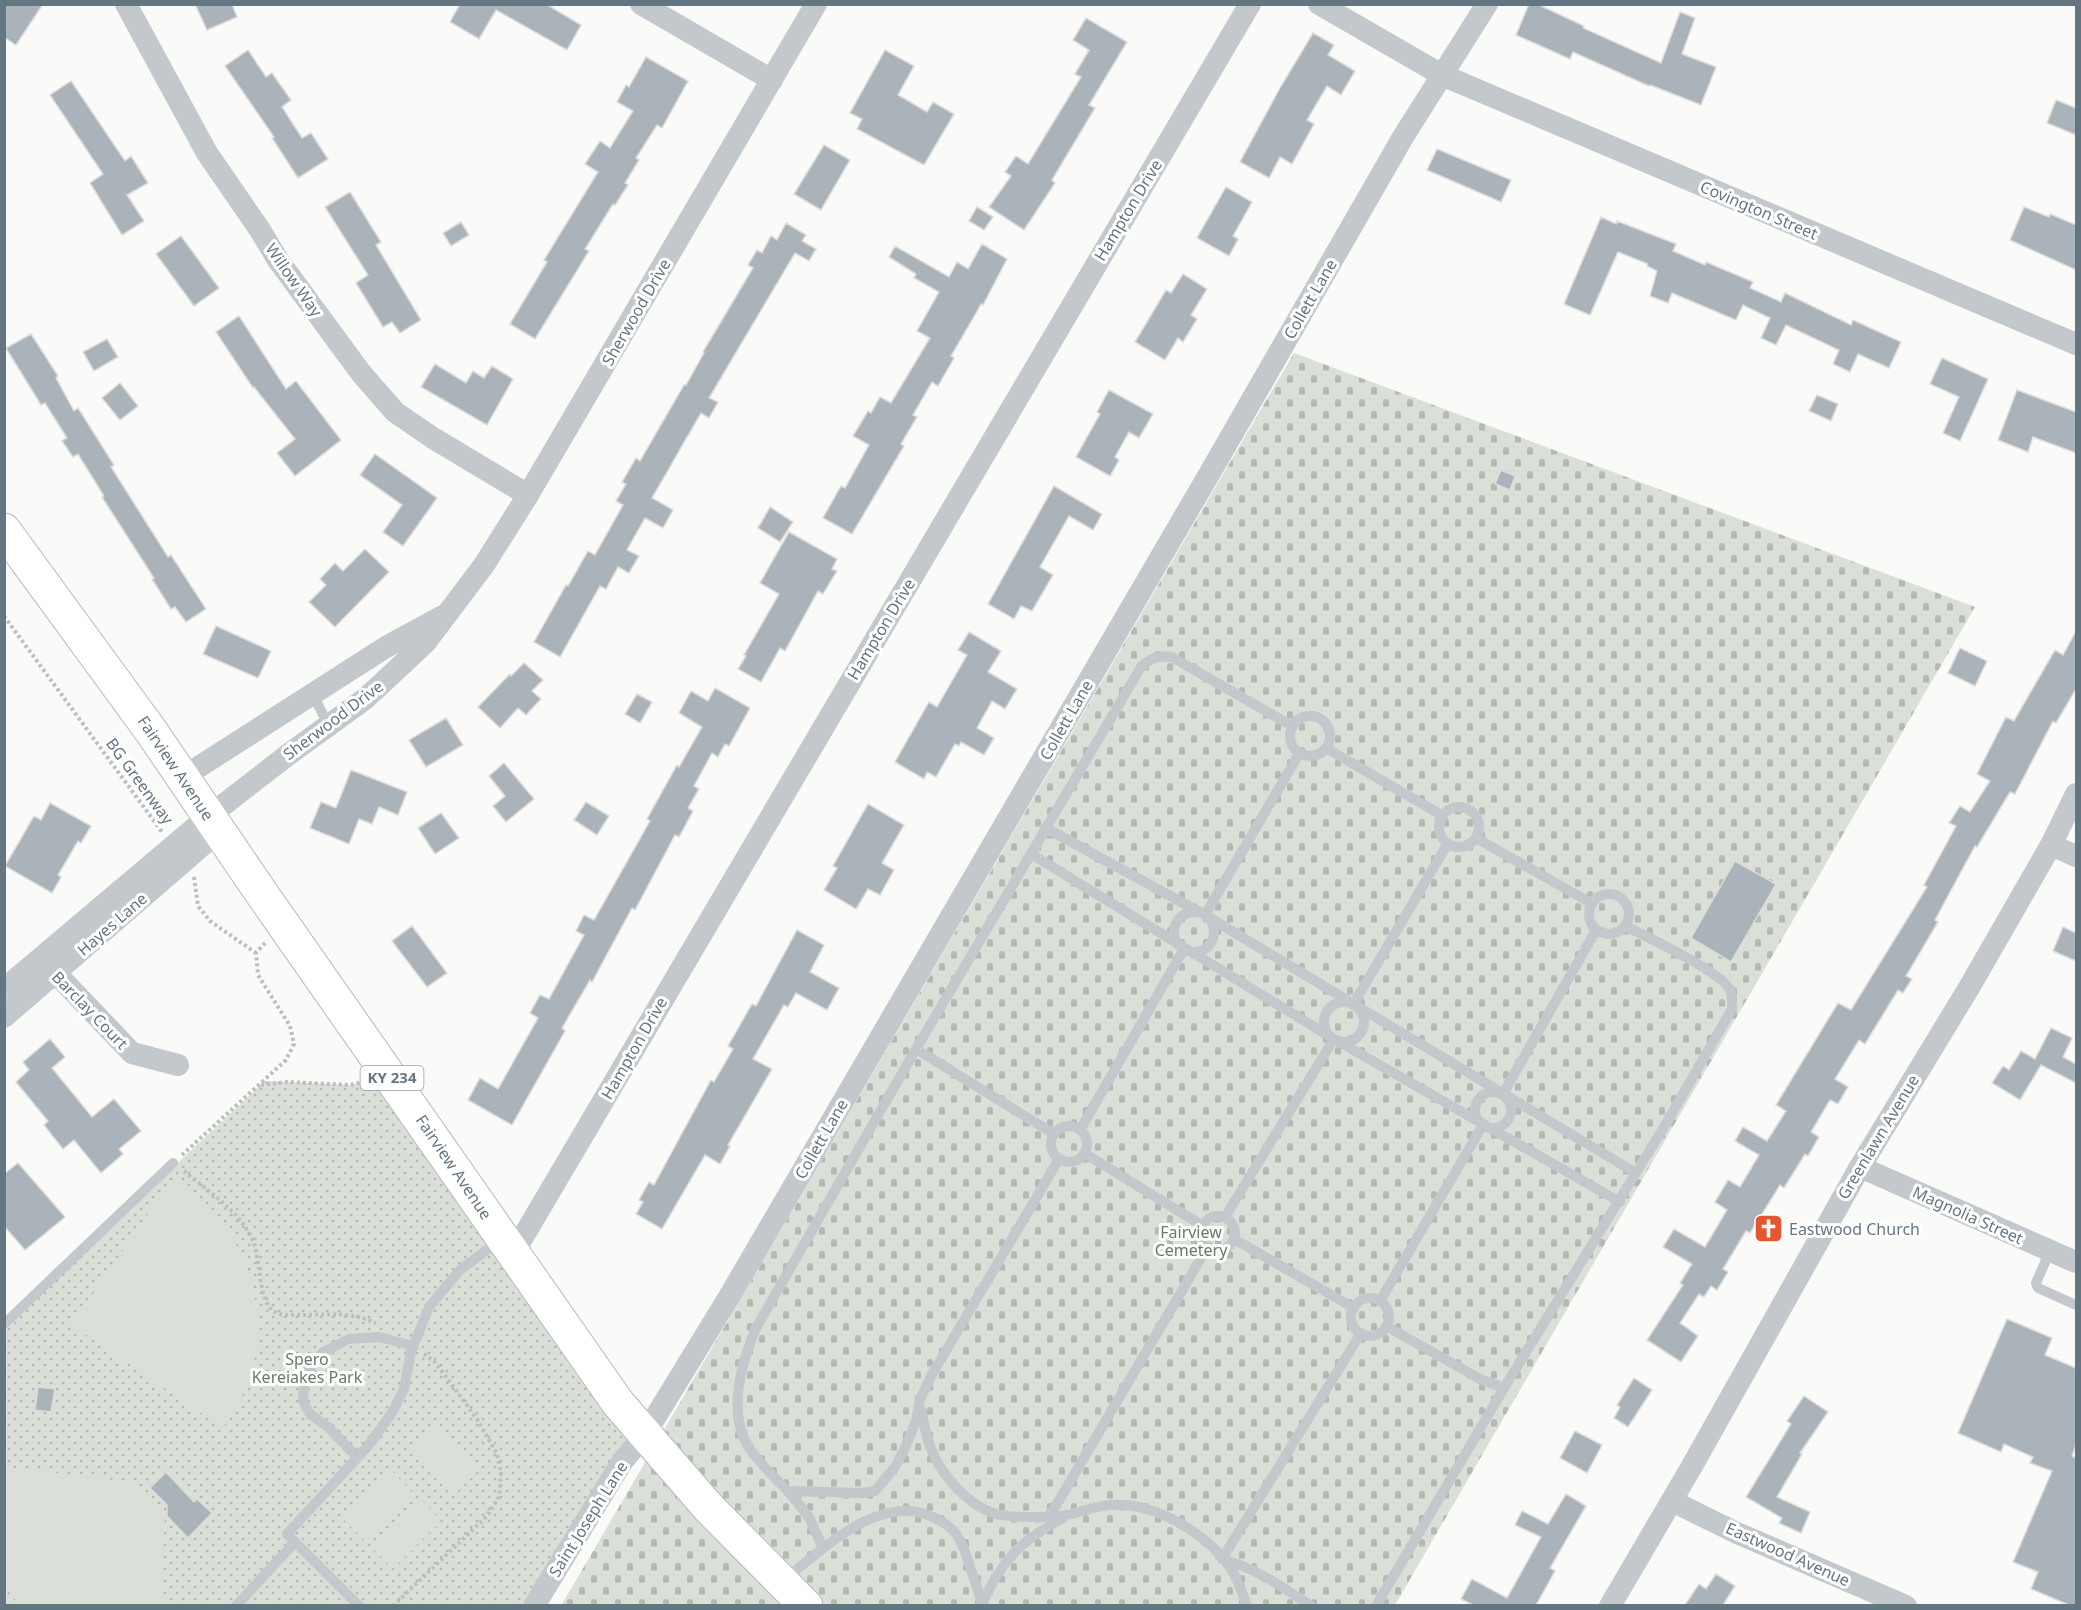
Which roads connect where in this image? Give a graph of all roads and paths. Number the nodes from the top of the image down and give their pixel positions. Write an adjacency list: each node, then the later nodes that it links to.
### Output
1 (126, 4): 10 (street, Willow Way)
2 (640, 4): 8 (street)
3 (816, 4): 8 (street, Sherwood Drive)
4 (1250, 4): 59 (street, Hampton Drive)
5 (1319, 4): 7 (street, Covington Street)
6 (1487, 4): 7 (street, Collett Lane)
7 (1442, 75): 9 (street, Covington Street); 73 (street, Collett Lane)
8 (772, 80): 10 (street, Sherwood Drive)
9 (2076, 344)
10 (528, 495): 12 (street, Sherwood Drive)
11 (4, 530): 19 (main road, Fairview Avenue / KY 234)
12 (447, 614): 14 (street, Sherwood Drive); 15 (street, Sherwood Drive)
13 (4, 616): 27 (path, BG Greenway)
14 (313, 695): 15 (lane); 19 (street, Sherwood Drive)
15 (329, 726): 22 (street, Sherwood Drive)
16 (1292, 726): 17 (lane); 18 (lane); 23 (lane)
17 (1326, 748): 18 (lane); 21 (lane)
18 (1299, 754): 31 (lane)
19 (183, 777): 22 (main road, Fairview Avenue / KY 234)
20 (2076, 794): 26 (street, Greenlawn Avenue)
21 (1443, 816): 24 (lane); 25 (lane)
22 (214, 823): 27 (street, Hayes Lane); 32 (main road, Fairview Avenue / KY 234)
23 (1046, 828): 28 (lane); 31 (lane)
24 (1476, 838): 25 (lane); 30 (lane)
25 (1448, 843): 39 (lane)
26 (2051, 845): 29 (street); 53 (street, Greenlawn Avenue)
27 (178, 854): 36 (path, BG Greenway); 37 (street, Hayes Lane)
28 (1031, 854): 35 (lane); 42 (lane)
29 (2076, 856)
30 (1591, 903): 33 (lane); 34 (lane)
31 (1205, 915): 35 (lane); 35 (lane); 39 (lane)
32 (283, 924): 36 (path); 44 (main road, Fairview Avenue / KY 234)
33 (1625, 926): 34 (lane); 54 (lane)
34 (1596, 930): 46 (lane)
35 (1184, 949): 41 (lane); 48 (lane)
36 (256, 953): 45 (path)
37 (48, 965): 38 (street, Hayes Lane); 40 (street, Hayes Lane); 43 (street, Barclay Court)
38 (4, 989)
39 (1353, 1005): 41 (lane); 41 (lane); 46 (lane)
40 (4, 1017)
41 (1334, 1039): 47 (lane); 56 (lane)
42 (916, 1049): 49 (lane); 75 (lane)
43 (178, 1065)
44 (391, 1076): 45 (path); 59 (main road, Fairview Avenue / KY 234)
45 (260, 1086): 52 (path)
46 (1503, 1094): 47 (lane); 47 (lane); 54 (lane)
47 (1483, 1125): 55 (lane); 63 (lane)
48 (1080, 1130): 49 (lane); 50 (lane)
49 (1054, 1134): 51 (lane)
50 (1084, 1154): 51 (lane); 57 (lane)
51 (1059, 1159): 72 (lane)
52 (173, 1163): 66 (lane); 67 (path)
53 (1860, 1167): 61 (street, Magnolia Street); 76 (street, Greenlawn Avenue)
54 (1636, 1173): 55 (lane)
55 (1620, 1202): 71 (lane)
56 (1225, 1217): 57 (lane); 58 (lane)
57 (1203, 1226): 60 (lane)
58 (1234, 1239): 60 (lane); 65 (lane)
59 (508, 1246): 70 (lane); 73 (main road, Fairview Avenue / KY 234)
60 (1208, 1246): 77 (lane)
61 (2050, 1251): 62 (street, Magnolia Street); 64 (lane)
62 (2076, 1262)
63 (1380, 1301): 65 (lane); 68 (lane)
64 (2076, 1305)
65 (1354, 1308): 69 (lane)
66 (4, 1324)
67 (380, 1326)
68 (1386, 1326): 69 (lane); 71 (lane)
69 (1361, 1333): 81 (lane)
70 (414, 1346): 74 (lane); 74 (lane); 85 (path)
71 (1504, 1388): 91 (lane)
72 (920, 1400): 75 (lane); 77 (lane)
73 (645, 1434): 82 (main road, Fairview Avenue / KY 234); 86 (street, Saint Joseph Lane)
74 (357, 1457): 79 (lane)
75 (788, 1491): 80 (lane)
76 (1672, 1501): 92 (street, Greenlawn Avenue); 93 (street, Eastwood Avenue)
77 (1047, 1517): 78 (lane)
78 (1063, 1518): 81 (lane); 88 (lane)
79 (295, 1542): 83 (lane); 84 (lane)
80 (823, 1548): 82 (lane); 88 (lane)
81 (1222, 1559): 89 (lane); 90 (lane)
82 (782, 1581): 87 (main road, Fairview Avenue / KY 234)
83 (236, 1605)
84 (359, 1605)
85 (393, 1605)
86 (534, 1605)
87 (806, 1605)
88 (982, 1605)
89 (1247, 1605)
90 (1311, 1605)
91 (1376, 1605)
92 (1610, 1605)
93 (1906, 1605)

